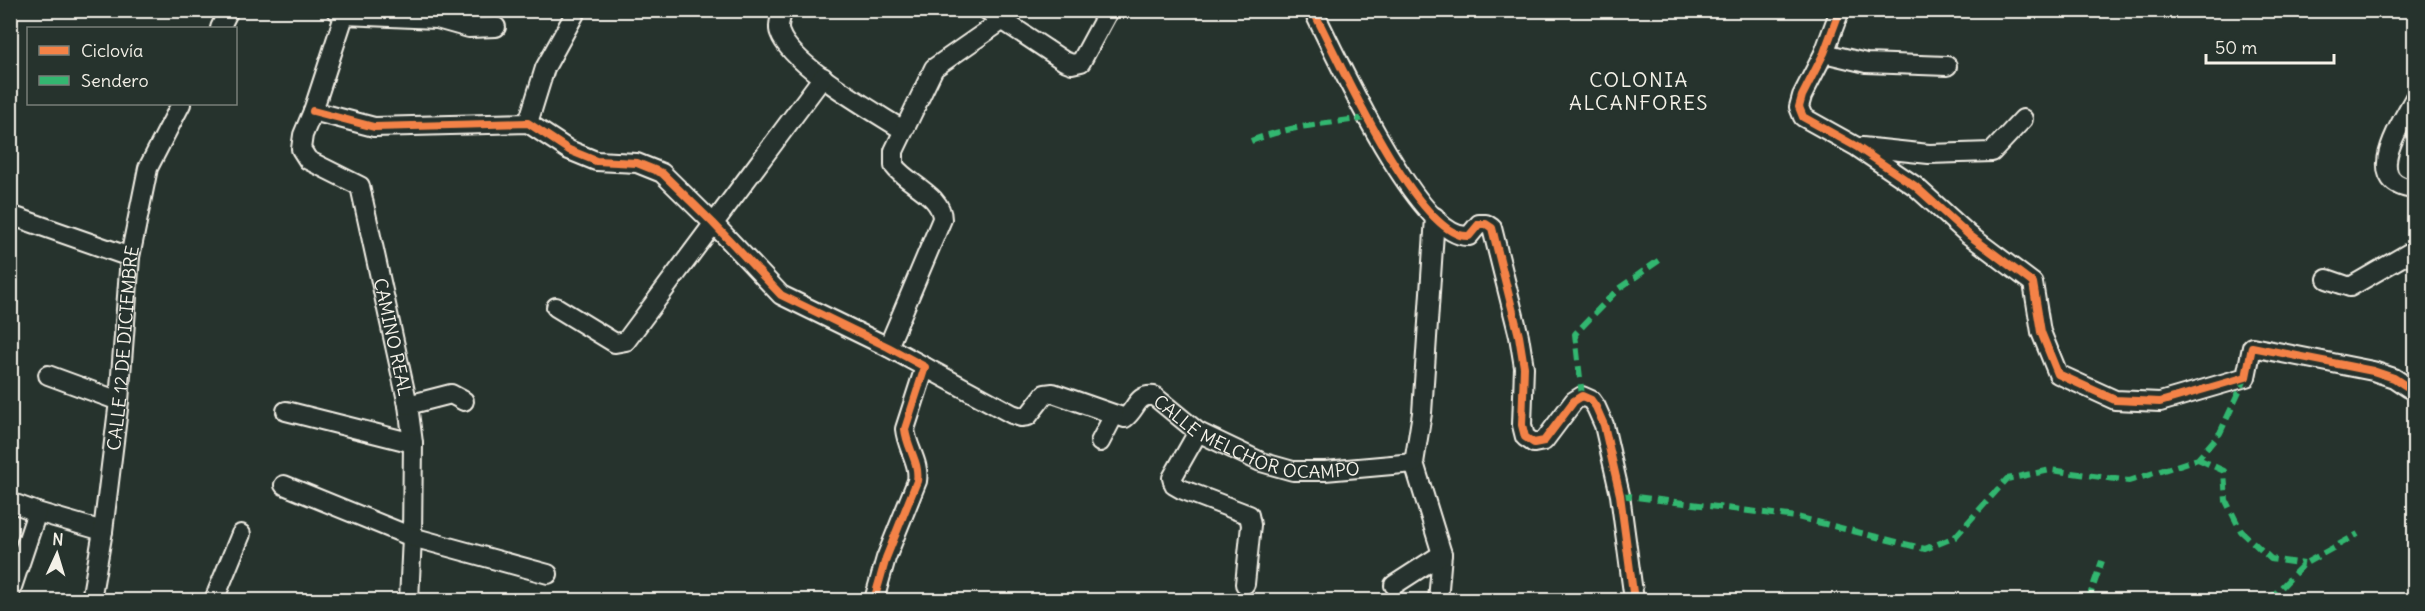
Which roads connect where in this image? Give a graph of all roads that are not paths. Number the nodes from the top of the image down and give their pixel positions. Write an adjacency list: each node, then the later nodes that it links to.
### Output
1 (229, 10): 10 (street)
2 (577, 10): 19 (street)
3 (783, 10): 14 (street)
4 (987, 10): 9 (street)
5 (1109, 10): 9 (street)
6 (1313, 10): 24 (street)
7 (1840, 10): 12 (street)
8 (342, 12): 11 (street); 17 (street)
9 (1003, 20): 20 (street)
10 (220, 27)
11 (496, 27)
12 (1824, 53): 13 (street); 21 (street)
13 (1947, 66)
14 (823, 77): 20 (street); 25 (street)
15 (2415, 99): 22 (street)
16 (181, 105): 27 (street, CALLE 12 DE DICIEMBRE)
17 (313, 111): 19 (street); 36 (street, CAMINO REAL)
18 (2023, 119): 21 (street)
19 (528, 123): 25 (street)
20 (903, 130): 30 (street)
21 (1857, 147): 33 (street)
22 (2415, 189)
23 (10, 215): 27 (street)
24 (1435, 217): 42 (street); 59 (street)
25 (713, 223): 29 (street); 30 (street)
26 (2415, 250): 28 (street)
27 (130, 258): 34 (street, CALLE 12 DE DICIEMBRE)
28 (2327, 279)
29 (556, 307)
30 (888, 347): 31 (street)
31 (925, 367): 38 (street); 57 (street)
32 (48, 375): 34 (street)
33 (2409, 388)
34 (119, 401): 46 (street, CALLE 12 DE DICIEMBRE)
35 (464, 401): 36 (street)
36 (408, 405): 41 (street, CAMINO REAL)
37 (286, 411): 41 (street)
38 (1113, 416): 39 (street, CALLE MELCHOR OCAMPO); 40 (street)
39 (1198, 432): 42 (street, CALLE MELCHOR OCAMPO); 51 (street)
40 (1100, 442)
41 (413, 443): 48 (street, CAMINO REAL)
42 (1414, 463): 49 (street)
43 (284, 485): 48 (street)
44 (10, 502): 45 (street)
45 (37, 512): 46 (street); 53 (street)
46 (103, 531): 54 (street, CALLE 12 DE DICIEMBRE)
47 (241, 534): 55 (street)
48 (412, 537): 50 (street); 56 (street, CAMINO REAL)
49 (1442, 554): 52 (street); 58 (street)
50 (548, 574)
51 (1245, 584)
52 (1394, 585)
53 (10, 593)
54 (91, 600)
55 (214, 600)
56 (409, 600)
57 (874, 600)
58 (1438, 600)
59 (1634, 600)

